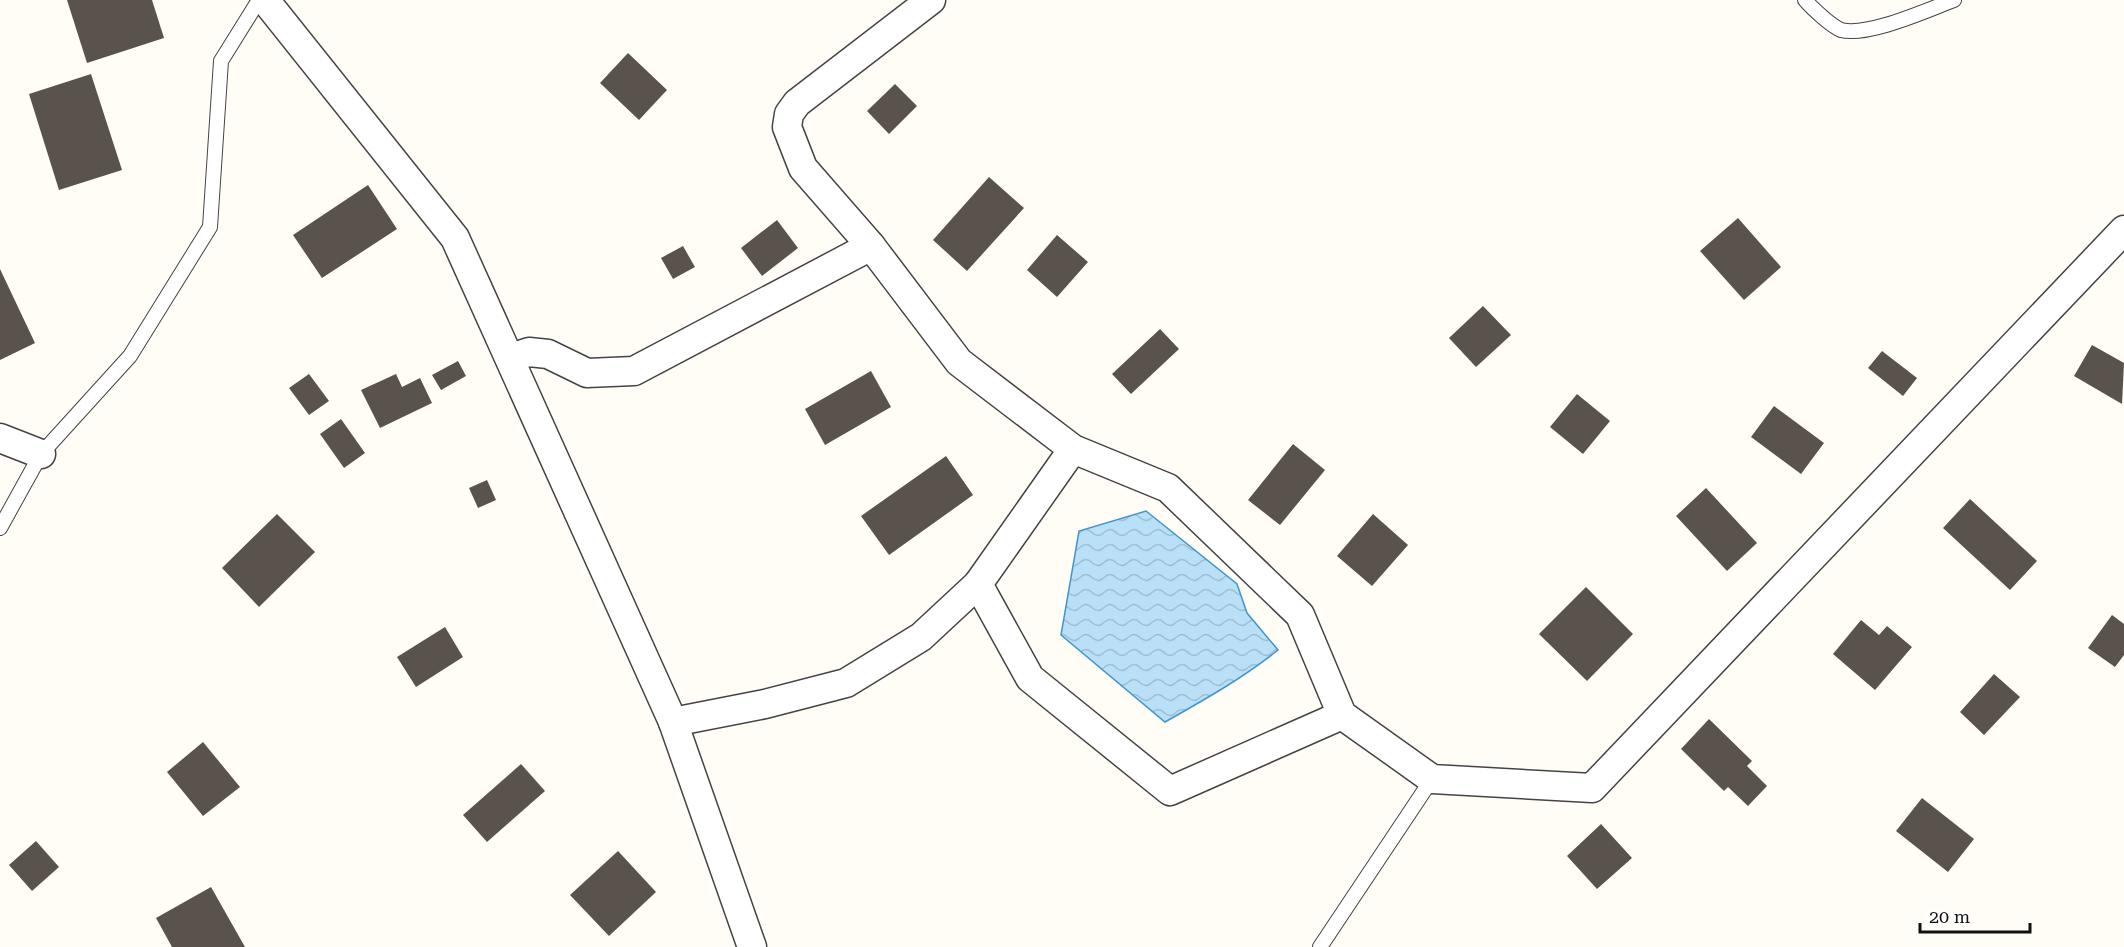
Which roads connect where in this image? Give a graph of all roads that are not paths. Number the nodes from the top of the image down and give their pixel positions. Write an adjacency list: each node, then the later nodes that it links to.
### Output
1 (259, 0): 11 (lane)
2 (265, 0): 8 (street)
3 (931, 0): 7 (street)
4 (1805, 0): 5 (lane)
5 (1954, 0)
6 (2124, 230): 16 (street)
7 (871, 246): 8 (street); 10 (street)
8 (510, 358): 15 (street)
9 (0, 438): 11 (street)
10 (1073, 449): 13 (street); 14 (street)
11 (41, 454): 12 (lane)
12 (0, 528)
13 (978, 584): 14 (street); 15 (street)
14 (1342, 715): 16 (street)
15 (673, 722): 17 (street)
16 (1431, 779): 18 (lane)
17 (752, 947)
18 (1320, 947)

